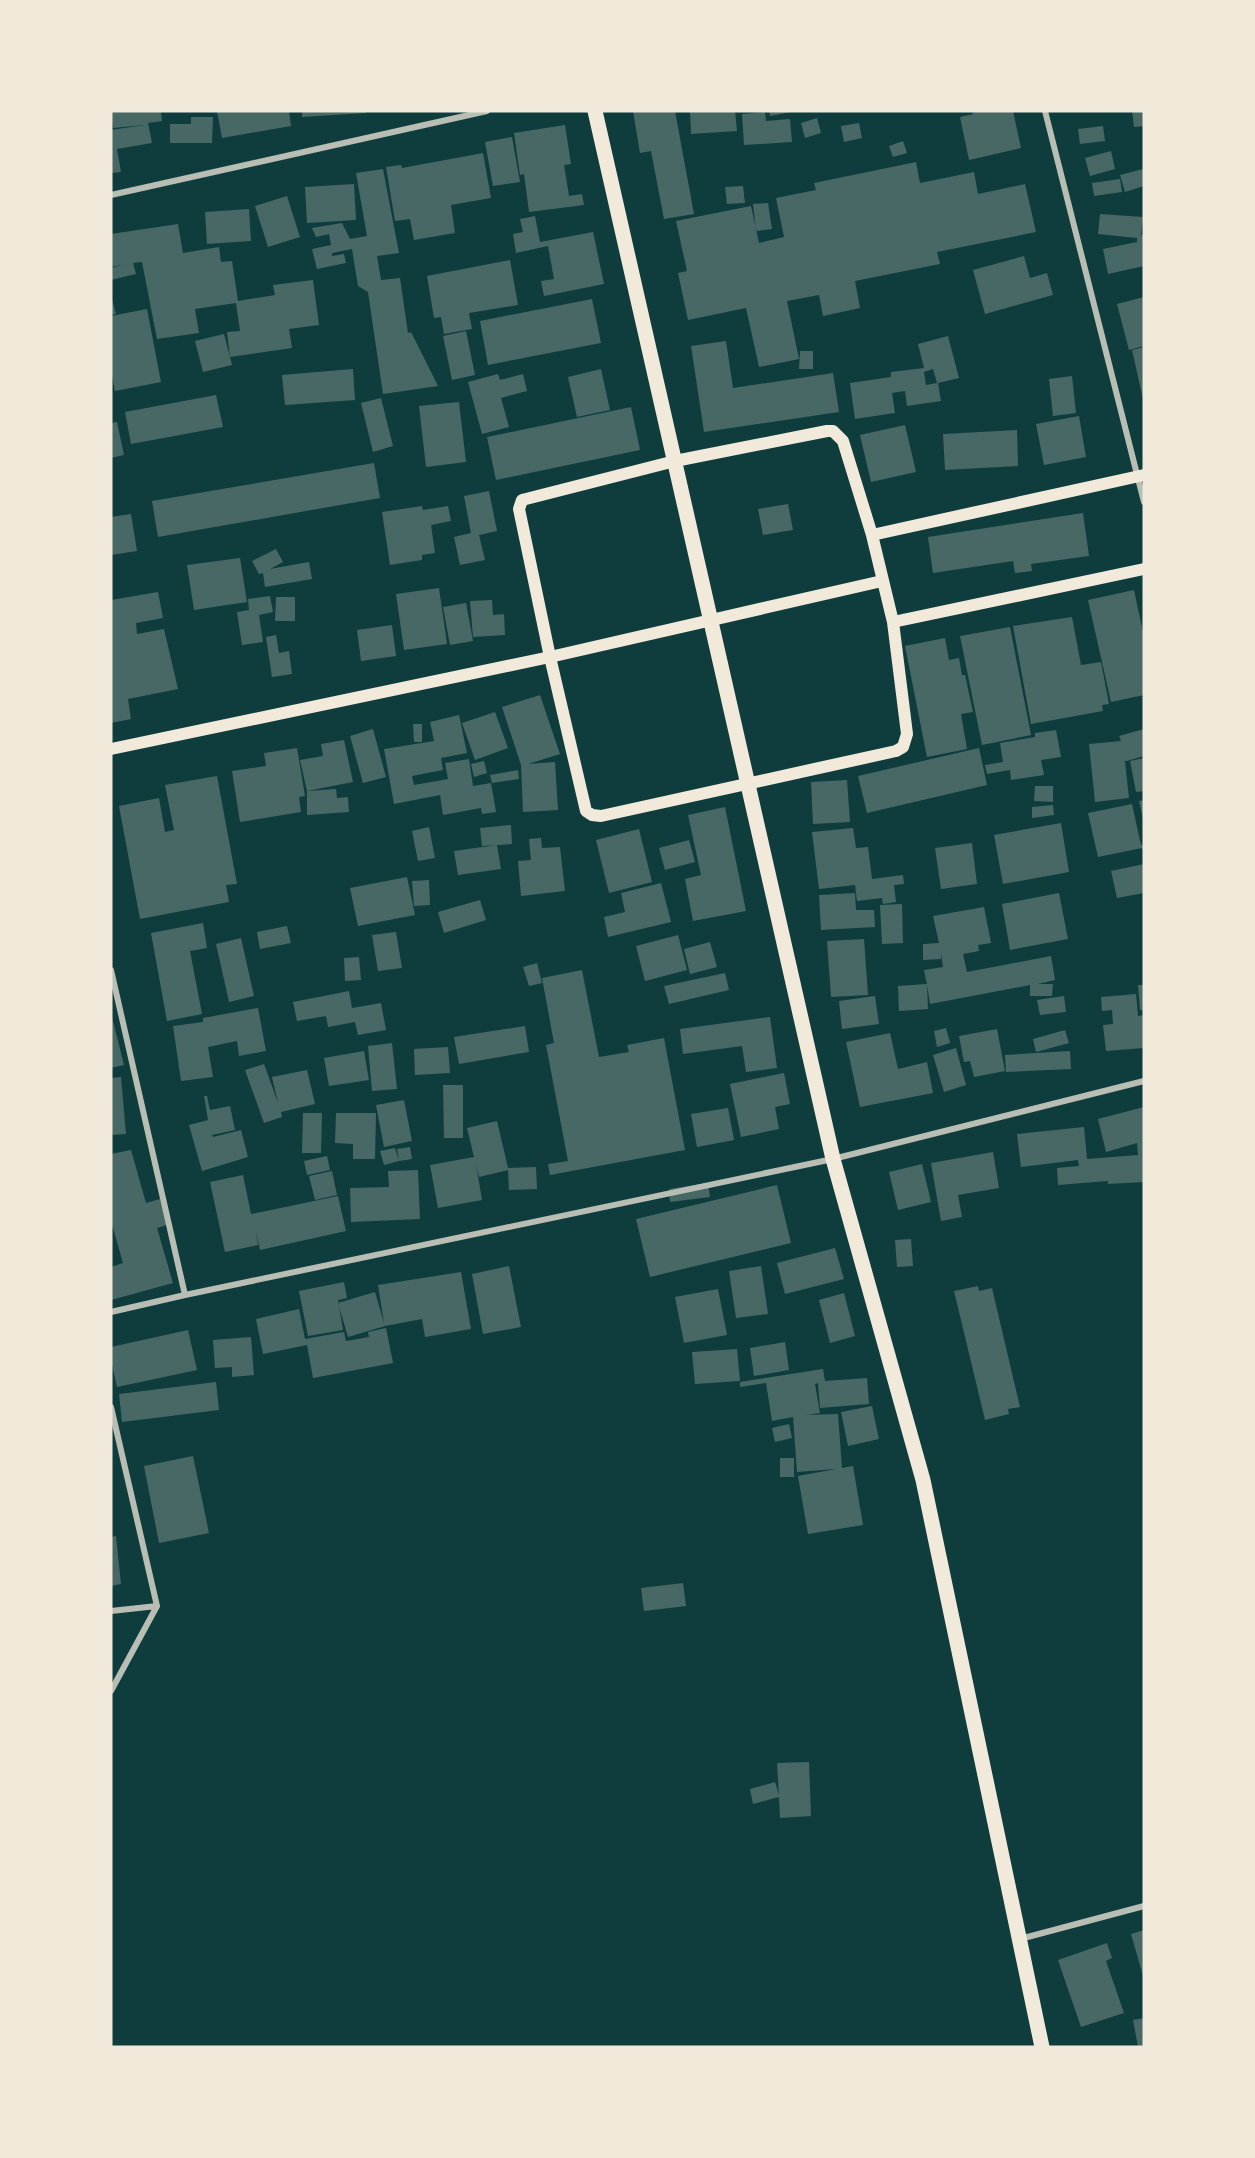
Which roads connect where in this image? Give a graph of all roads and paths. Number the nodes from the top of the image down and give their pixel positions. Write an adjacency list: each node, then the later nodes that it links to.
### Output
1 (487, 111): 4 (street)
2 (595, 111): 5 (main road)
3 (1045, 111): 6 (street)
4 (111, 195)
5 (675, 461): 8 (main road); 11 (main road); 13 (main road)
6 (1141, 476): 7 (street); 8 (main road)
7 (1144, 502)
8 (872, 535): 10 (main road)
9 (1144, 569): 12 (main road)
10 (882, 581): 11 (main road); 12 (main road)
11 (711, 620): 13 (main road); 15 (main road)
12 (893, 622): 15 (main road)
13 (550, 657): 14 (main road); 15 (main road)
14 (111, 749)
15 (747, 783): 18 (main road)
16 (111, 970): 19 (street)
17 (1144, 1081): 18 (street)
18 (833, 1159): 19 (street); 26 (main road)
19 (185, 1295): 20 (street)
20 (111, 1312)
21 (111, 1407): 22 (street)
22 (157, 1606): 23 (street); 24 (street)
23 (111, 1611)
24 (111, 1691)
25 (1144, 1906): 26 (street)
26 (1018, 1939): 27 (main road)
27 (1042, 2047)

